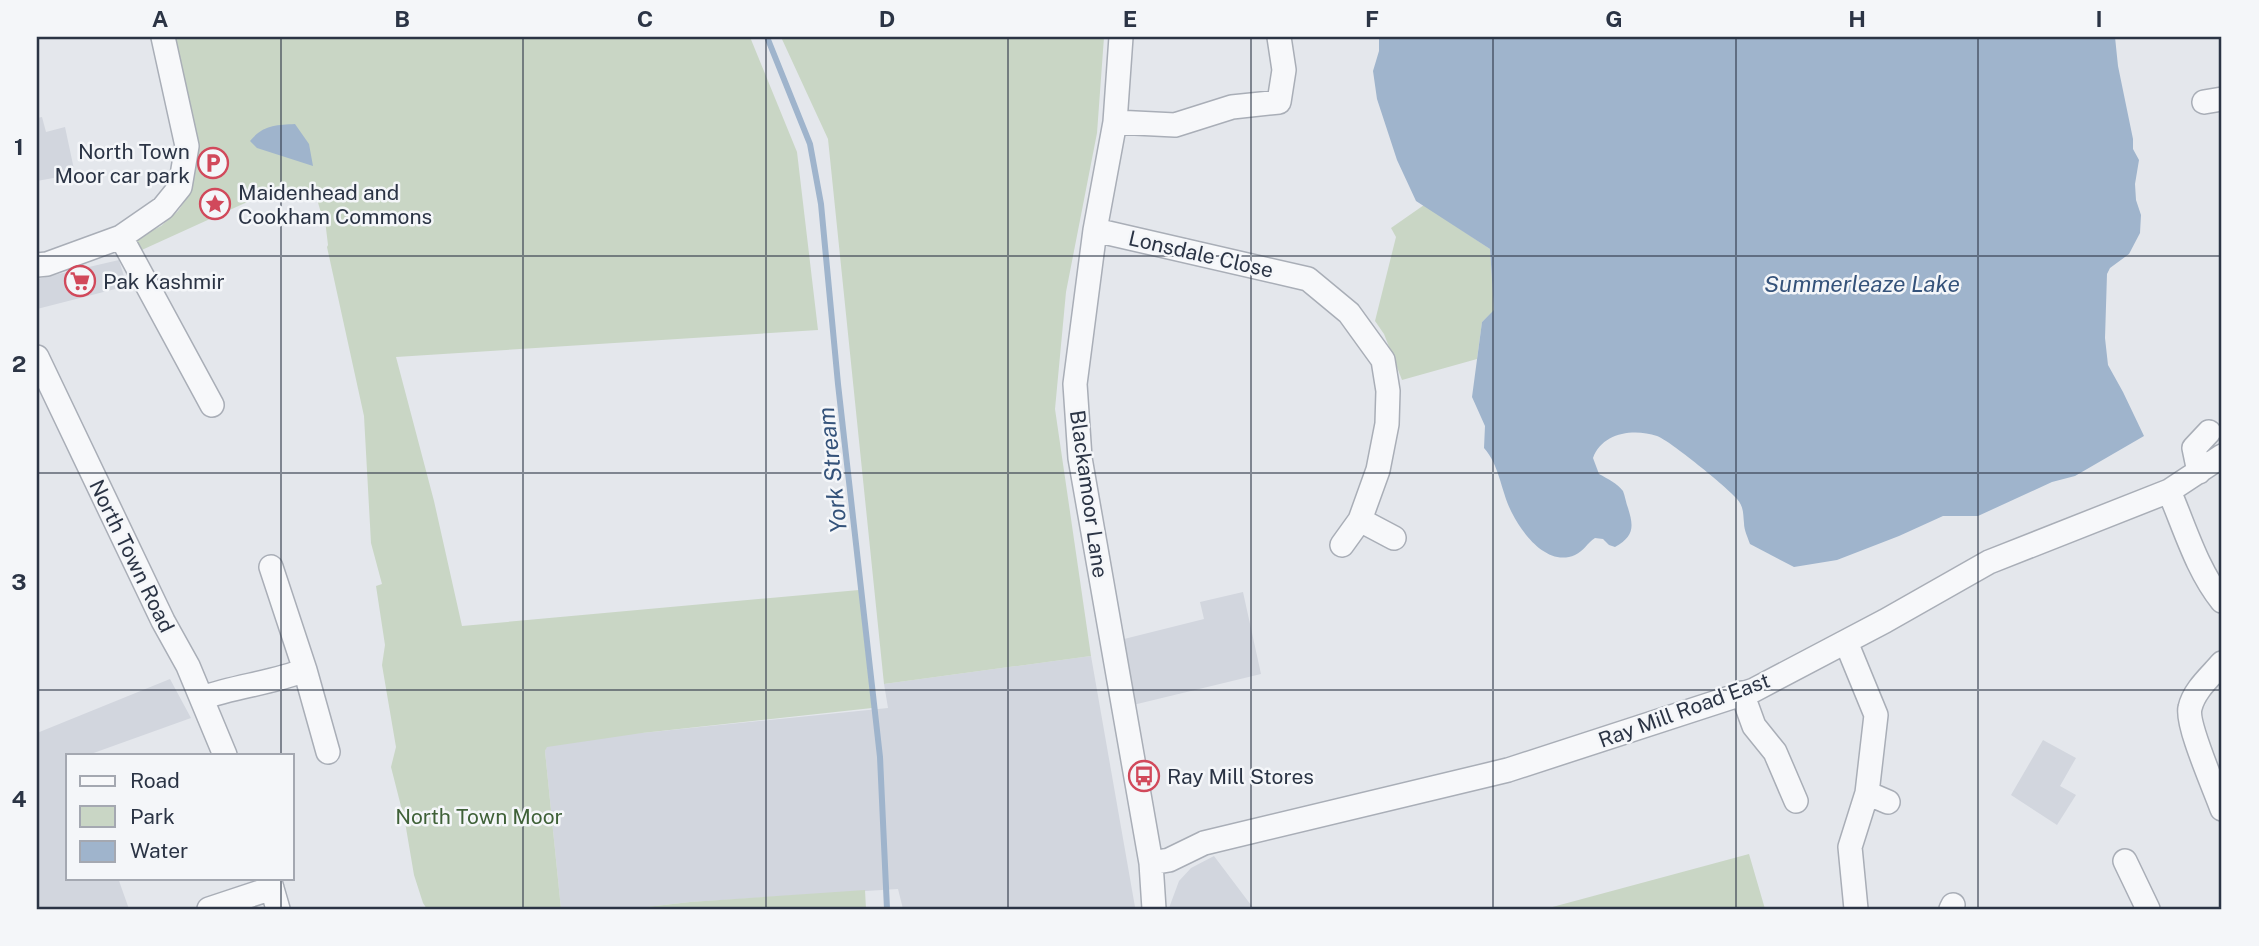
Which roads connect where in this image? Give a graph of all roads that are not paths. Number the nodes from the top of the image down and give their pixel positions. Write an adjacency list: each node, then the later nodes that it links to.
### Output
1 (163, 37): 6 (street)
2 (1121, 37): 4 (street, Blackamoor Lane)
3 (1279, 37): 4 (street)
4 (1115, 122): 5 (street, Blackamoor Lane)
5 (1095, 230): 14 (street, Lonsdale Close); 29 (street, Blackamoor Lane)
6 (121, 237): 7 (street); 9 (street)
7 (37, 265)
8 (37, 357): 23 (street, North Town Road)
9 (212, 405)
10 (2209, 432): 12 (street)
11 (2222, 456): 12 (street, Ray Mill Road East)
12 (2199, 472): 13 (street, Ray Mill Road East)
13 (2169, 491): 18 (street); 19 (street, Ray Mill Road East)
14 (1360, 520): 15 (street); 16 (street)
15 (1394, 538)
16 (1342, 545)
17 (271, 567): 21 (street)
18 (2222, 601)
19 (1846, 642): 22 (street, Ray Mill Road East); 33 (street)
20 (2222, 663): 27 (street)
21 (305, 670): 23 (street); 24 (street)
22 (1742, 693): 26 (street); 29 (street, Ray Mill Road East)
23 (202, 698): 25 (street, North Town Road)
24 (328, 752)
25 (225, 754)
26 (1796, 801)
27 (2222, 808)
28 (2125, 861): 34 (street)
29 (1151, 863): 32 (street, Blackamoor Lane)
30 (273, 892): 31 (street)
31 (209, 909)
32 (1154, 909)
33 (1856, 909)
34 (2148, 909)

